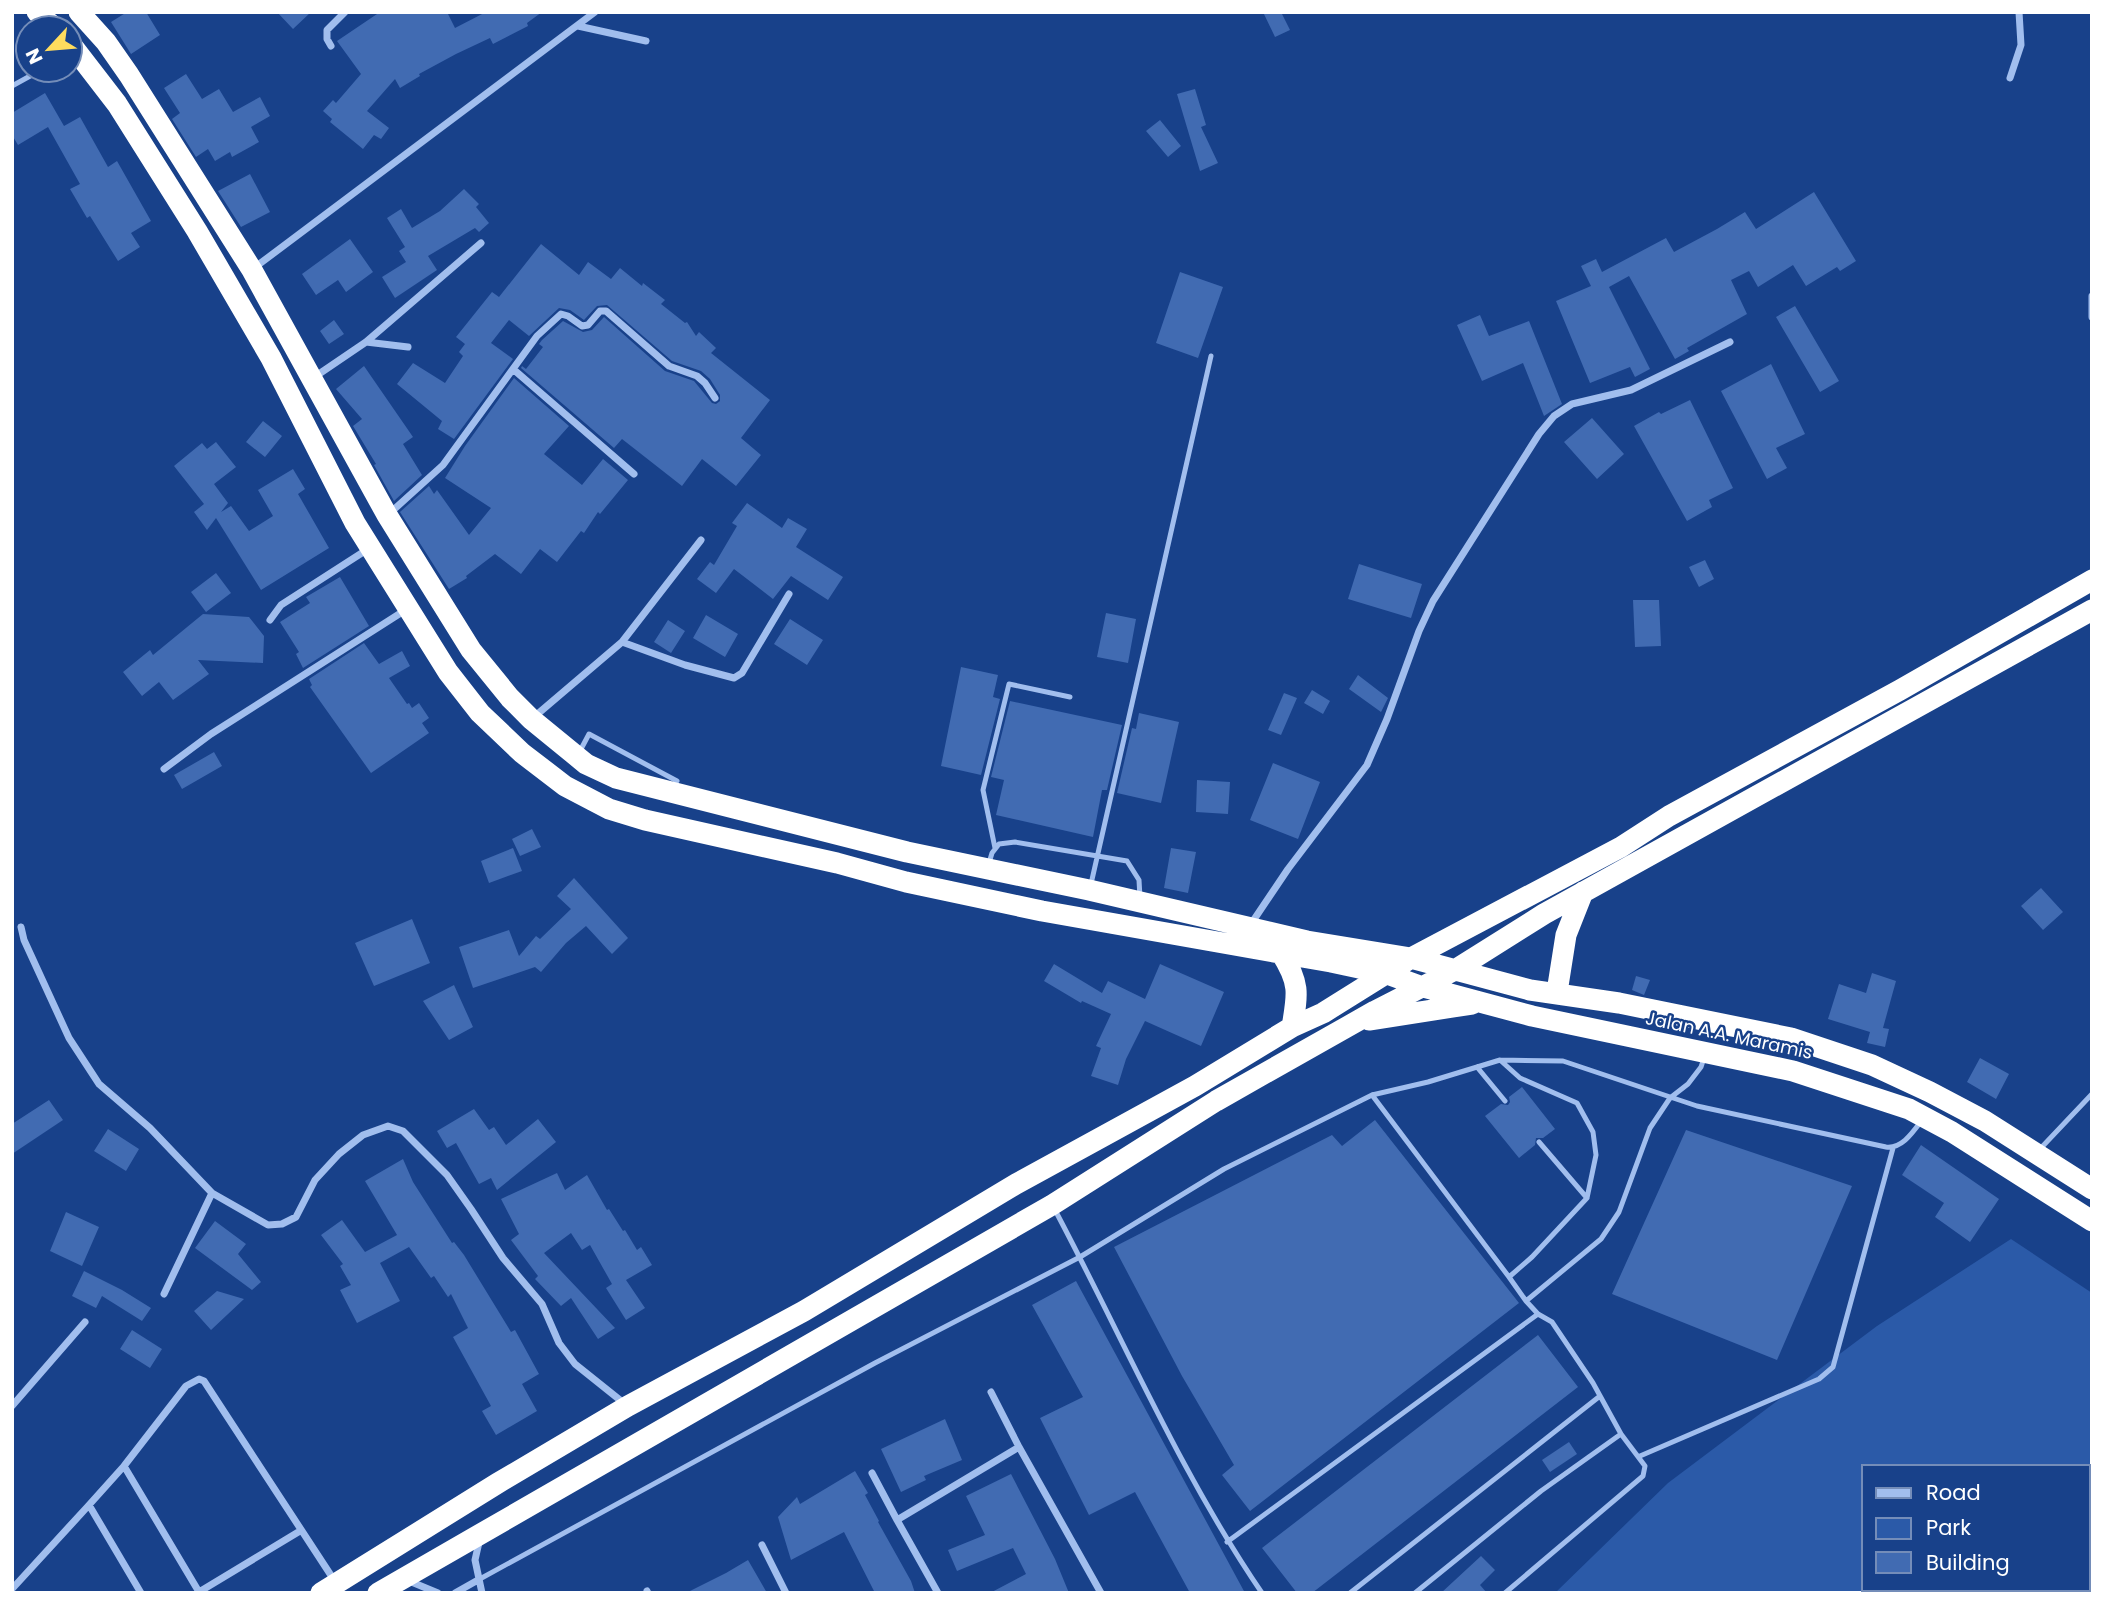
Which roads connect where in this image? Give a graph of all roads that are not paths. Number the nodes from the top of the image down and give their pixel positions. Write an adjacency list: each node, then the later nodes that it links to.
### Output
1 (79, 12): 11 (highway)
2 (345, 12): 7 (street)
3 (595, 12): 5 (street)
4 (2019, 12): 9 (street)
5 (578, 26): 6 (street); 11 (street)
6 (646, 41)
7 (331, 46)
8 (84, 64): 24 (highway, Jalan A.A. Maramis)
9 (2010, 78)
10 (481, 243): 14 (street)
11 (251, 270): 19 (highway)
12 (2092, 296): 13 (street)
13 (2092, 317)
14 (366, 342): 16 (street); 19 (street)
15 (1730, 342): 45 (street)
16 (408, 347)
17 (1211, 356): 39 (lane)
18 (513, 369): 20 (street); 21 (street); 22 (street)
19 (311, 379): 22 (highway)
20 (715, 398)
21 (634, 474)
22 (387, 516): 32 (highway)
23 (701, 540): 30 (street)
24 (370, 548): 27 (highway, Jalan A.A. Maramis); 29 (street)
25 (2092, 580): 36 (highway)
26 (789, 594): 30 (street)
27 (407, 608): 34 (street); 46 (highway, Jalan A.A. Maramis)
28 (2092, 610): 37 (highway)
29 (270, 620)
30 (622, 642): 32 (street)
31 (1070, 697): 38 (lane)
32 (531, 719): 33 (highway)
33 (577, 757): 35 (lane); 40 (highway)
34 (164, 769)
35 (677, 781)
36 (1669, 816): 37 (highway); 47 (highway)
37 (1677, 839): 42 (highway)
38 (995, 848): 39 (lane); 40 (lane)
39 (1097, 856): 41 (lane); 43 (lane)
40 (988, 869): 41 (highway)
41 (1089, 890): 43 (highway)
42 (1583, 892): 48 (highway); 51 (highway)
43 (1139, 902): 45 (highway)
44 (21, 927): 67 (street)
45 (1249, 928): 47 (highway)
46 (1281, 953): 49 (highway, Jalan A.A. Maramis); 54 (highway)
47 (1411, 958): 48 (highway); 49 (highway)
48 (1455, 970): 50 (highway); 51 (highway)
49 (1387, 974): 50 (highway, Jalan A.A. Maramis); 54 (highway)
50 (1420, 986): 52 (highway, Jalan A.A. Maramis); 53 (highway)
51 (1557, 992): 65 (highway)
52 (1478, 1003): 53 (highway); 55 (highway, Jalan A.A. Maramis)
53 (1354, 1023): 69 (highway)
54 (1292, 1027): 80 (highway)
55 (1705, 1052): 60 (lane); 62 (highway, Jalan A.A. Maramis)
56 (1500, 1060): 57 (lane); 60 (lane); 68 (lane)
57 (1477, 1067): 59 (lane); 61 (lane)
58 (2092, 1094): 65 (lane)
59 (1372, 1095): 71 (lane); 72 (lane)
60 (1670, 1098): 64 (lane); 74 (lane)
61 (1504, 1101)
62 (1924, 1118): 64 (lane); 70 (highway, Jalan A.A. Maramis)
63 (1539, 1142): 68 (lane)
64 (1893, 1148): 83 (lane)
65 (2035, 1153): 66 (highway)
66 (2092, 1189)
67 (212, 1193): 73 (street); 80 (street)
68 (1587, 1198): 72 (lane)
69 (1052, 1205): 71 (lane); 89 (highway)
70 (2092, 1221)
71 (1080, 1257): 90 (lane); 93 (lane)
72 (1509, 1277): 74 (lane)
73 (164, 1294)
74 (1526, 1301): 75 (lane)
75 (1538, 1314): 78 (lane); 90 (lane)
76 (85, 1322): 79 (street)
77 (991, 1392): 82 (street)
78 (1600, 1396): 81 (lane); 106 (lane)
79 (12, 1406)
80 (628, 1406): 94 (highway)
81 (1621, 1434): 83 (lane); 107 (lane)
82 (1019, 1447): 87 (street); 104 (street)
83 (1640, 1456): 108 (lane)
84 (124, 1466): 86 (street); 88 (street); 96 (street)
85 (872, 1473): 87 (street)
86 (89, 1505): 95 (street); 97 (street)
87 (897, 1520): 103 (street)
88 (300, 1531): 94 (street); 96 (street)
89 (480, 1534): 92 (highway); 93 (street)
90 (1227, 1542): 105 (lane)
91 (762, 1545): 102 (street)
92 (402, 1579): 98 (highway); 99 (street)
93 (478, 1580): 100 (street); 101 (street)
94 (329, 1588)
95 (12, 1589)
96 (198, 1592)
97 (141, 1593)
98 (378, 1593)
99 (438, 1593)
100 (455, 1593)
101 (482, 1593)
102 (786, 1593)
103 (938, 1593)
104 (1101, 1593)
105 (1262, 1593)
106 (1350, 1593)
107 (1415, 1593)
108 (1506, 1593)

